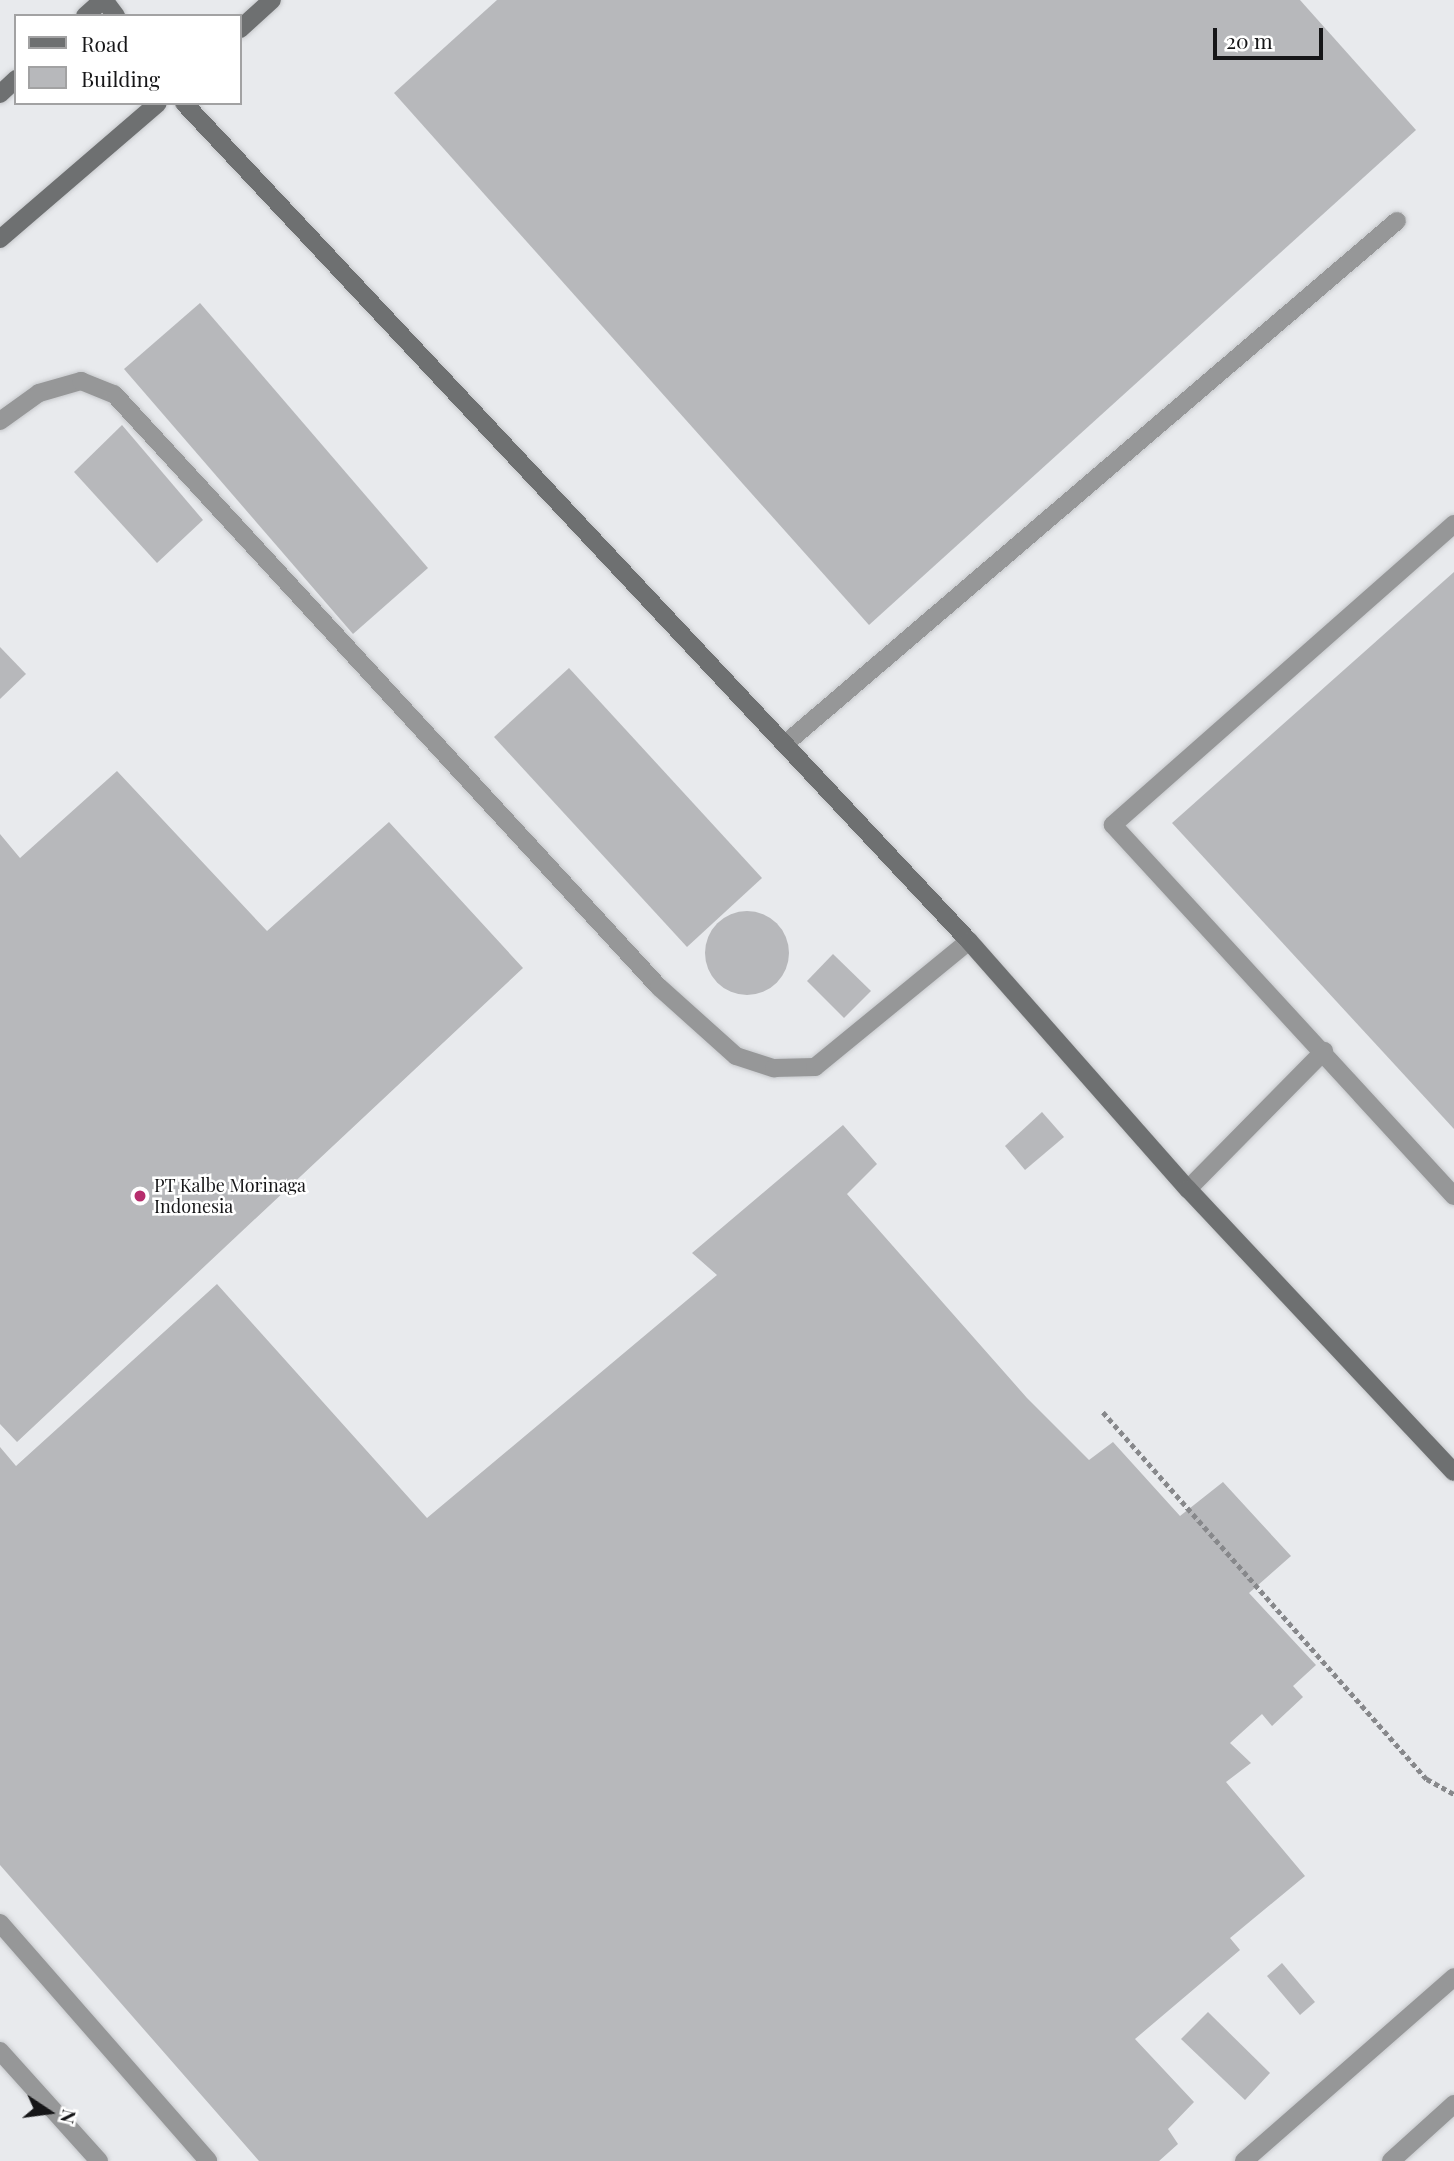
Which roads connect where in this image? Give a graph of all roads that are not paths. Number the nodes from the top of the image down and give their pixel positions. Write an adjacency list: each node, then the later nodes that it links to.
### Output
1 (104, 0): 3 (street)
2 (272, 0): 4 (street)
3 (87, 14)
4 (242, 27)
5 (14, 81): 6 (street)
6 (0, 93)
7 (156, 105): 10 (street)
8 (186, 105): 13 (street)
9 (1398, 221): 13 (lane)
10 (0, 239)
11 (0, 421): 14 (lane)
12 (1454, 524): 15 (lane)
13 (785, 744): 14 (street)
14 (969, 941): 16 (street)
15 (1324, 1051): 16 (lane); 17 (lane)
16 (1188, 1189): 18 (street)
17 (1454, 1196)
18 (1454, 1472)
19 (0, 1923): 24 (lane)
20 (1454, 1977): 25 (lane)
21 (0, 2051): 23 (lane)
22 (1454, 2104): 26 (lane)
23 (99, 2161)
24 (208, 2161)
25 (1244, 2161)
26 (1391, 2161)

